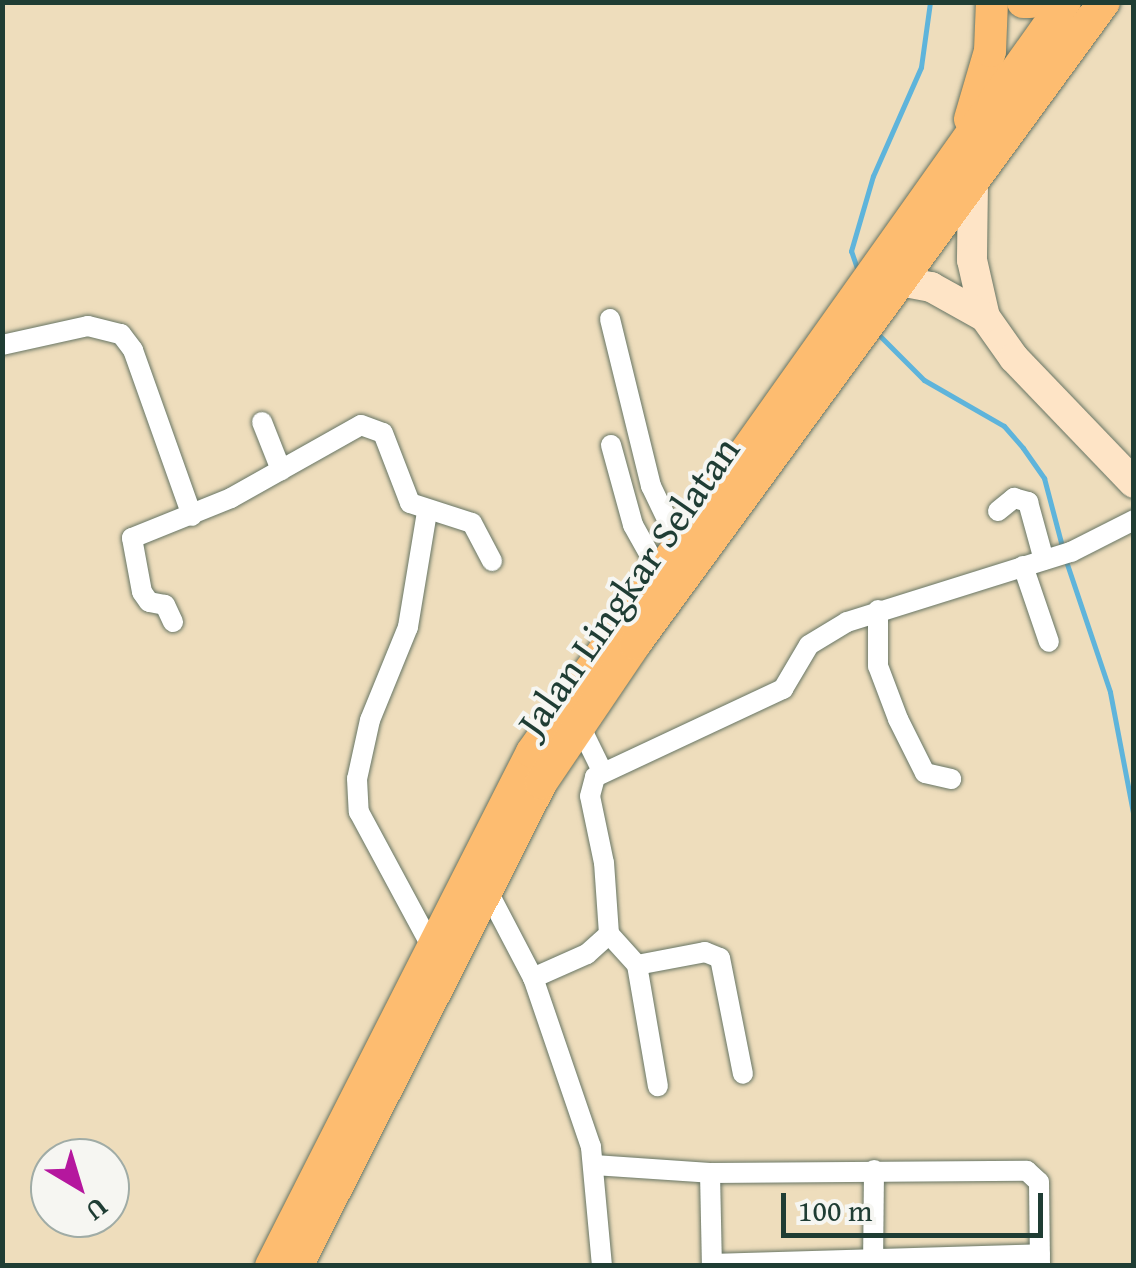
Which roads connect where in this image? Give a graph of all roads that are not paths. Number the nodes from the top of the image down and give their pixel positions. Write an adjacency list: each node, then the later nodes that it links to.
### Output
1 (992, 2): 4 (main road)
2 (1065, 2): 4 (main road, Jalan Lingkar Selatan)
3 (1104, 2): 5 (main road, Jalan Lingkar Selatan)
4 (955, 156): 18 (main road, Jalan Lingkar Selatan)
5 (974, 184): 6 (main road, Jalan Lingkar Selatan); 7 (main road)
6 (892, 292): 7 (main road); 25 (main road, Jalan Lingkar Selatan)
7 (985, 317): 13 (main road)
8 (610, 320): 18 (street)
9 (2, 345): 16 (street)
10 (262, 422): 12 (street)
11 (611, 445): 21 (street)
12 (282, 470): 14 (street); 16 (street)
13 (1134, 483)
14 (426, 512): 20 (street); 30 (street)
15 (998, 512): 19 (street)
16 (192, 516): 23 (street)
17 (1134, 520): 19 (street)
18 (677, 540): 21 (main road, Jalan Lingkar Selatan)
19 (1050, 559): 22 (street); 24 (street)
20 (492, 561)
21 (657, 568): 30 (main road, Jalan Lingkar Selatan)
22 (878, 610): 26 (street); 27 (street)
23 (173, 622)
24 (1049, 642)
25 (580, 726): 26 (street); 28 (main road, Jalan Lingkar Selatan)
26 (602, 771): 29 (street)
27 (951, 778)
28 (486, 888): 32 (street); 44 (main road, Jalan Lingkar Selatan)
29 (609, 934): 31 (street); 32 (street)
30 (430, 944): 43 (main road, Jalan Lingkar Selatan)
31 (636, 965): 33 (street); 34 (street)
32 (533, 978): 35 (street)
33 (743, 1074)
34 (658, 1086)
35 (594, 1164): 37 (street); 45 (street)
36 (874, 1170): 37 (street); 38 (street); 39 (street)
37 (710, 1173): 42 (street)
38 (873, 1260): 40 (street); 41 (street)
39 (1040, 1260): 40 (street)
40 (955, 1261)
41 (788, 1264): 42 (street)
42 (712, 1265)
43 (271, 1266)
44 (297, 1266)
45 (602, 1266)

